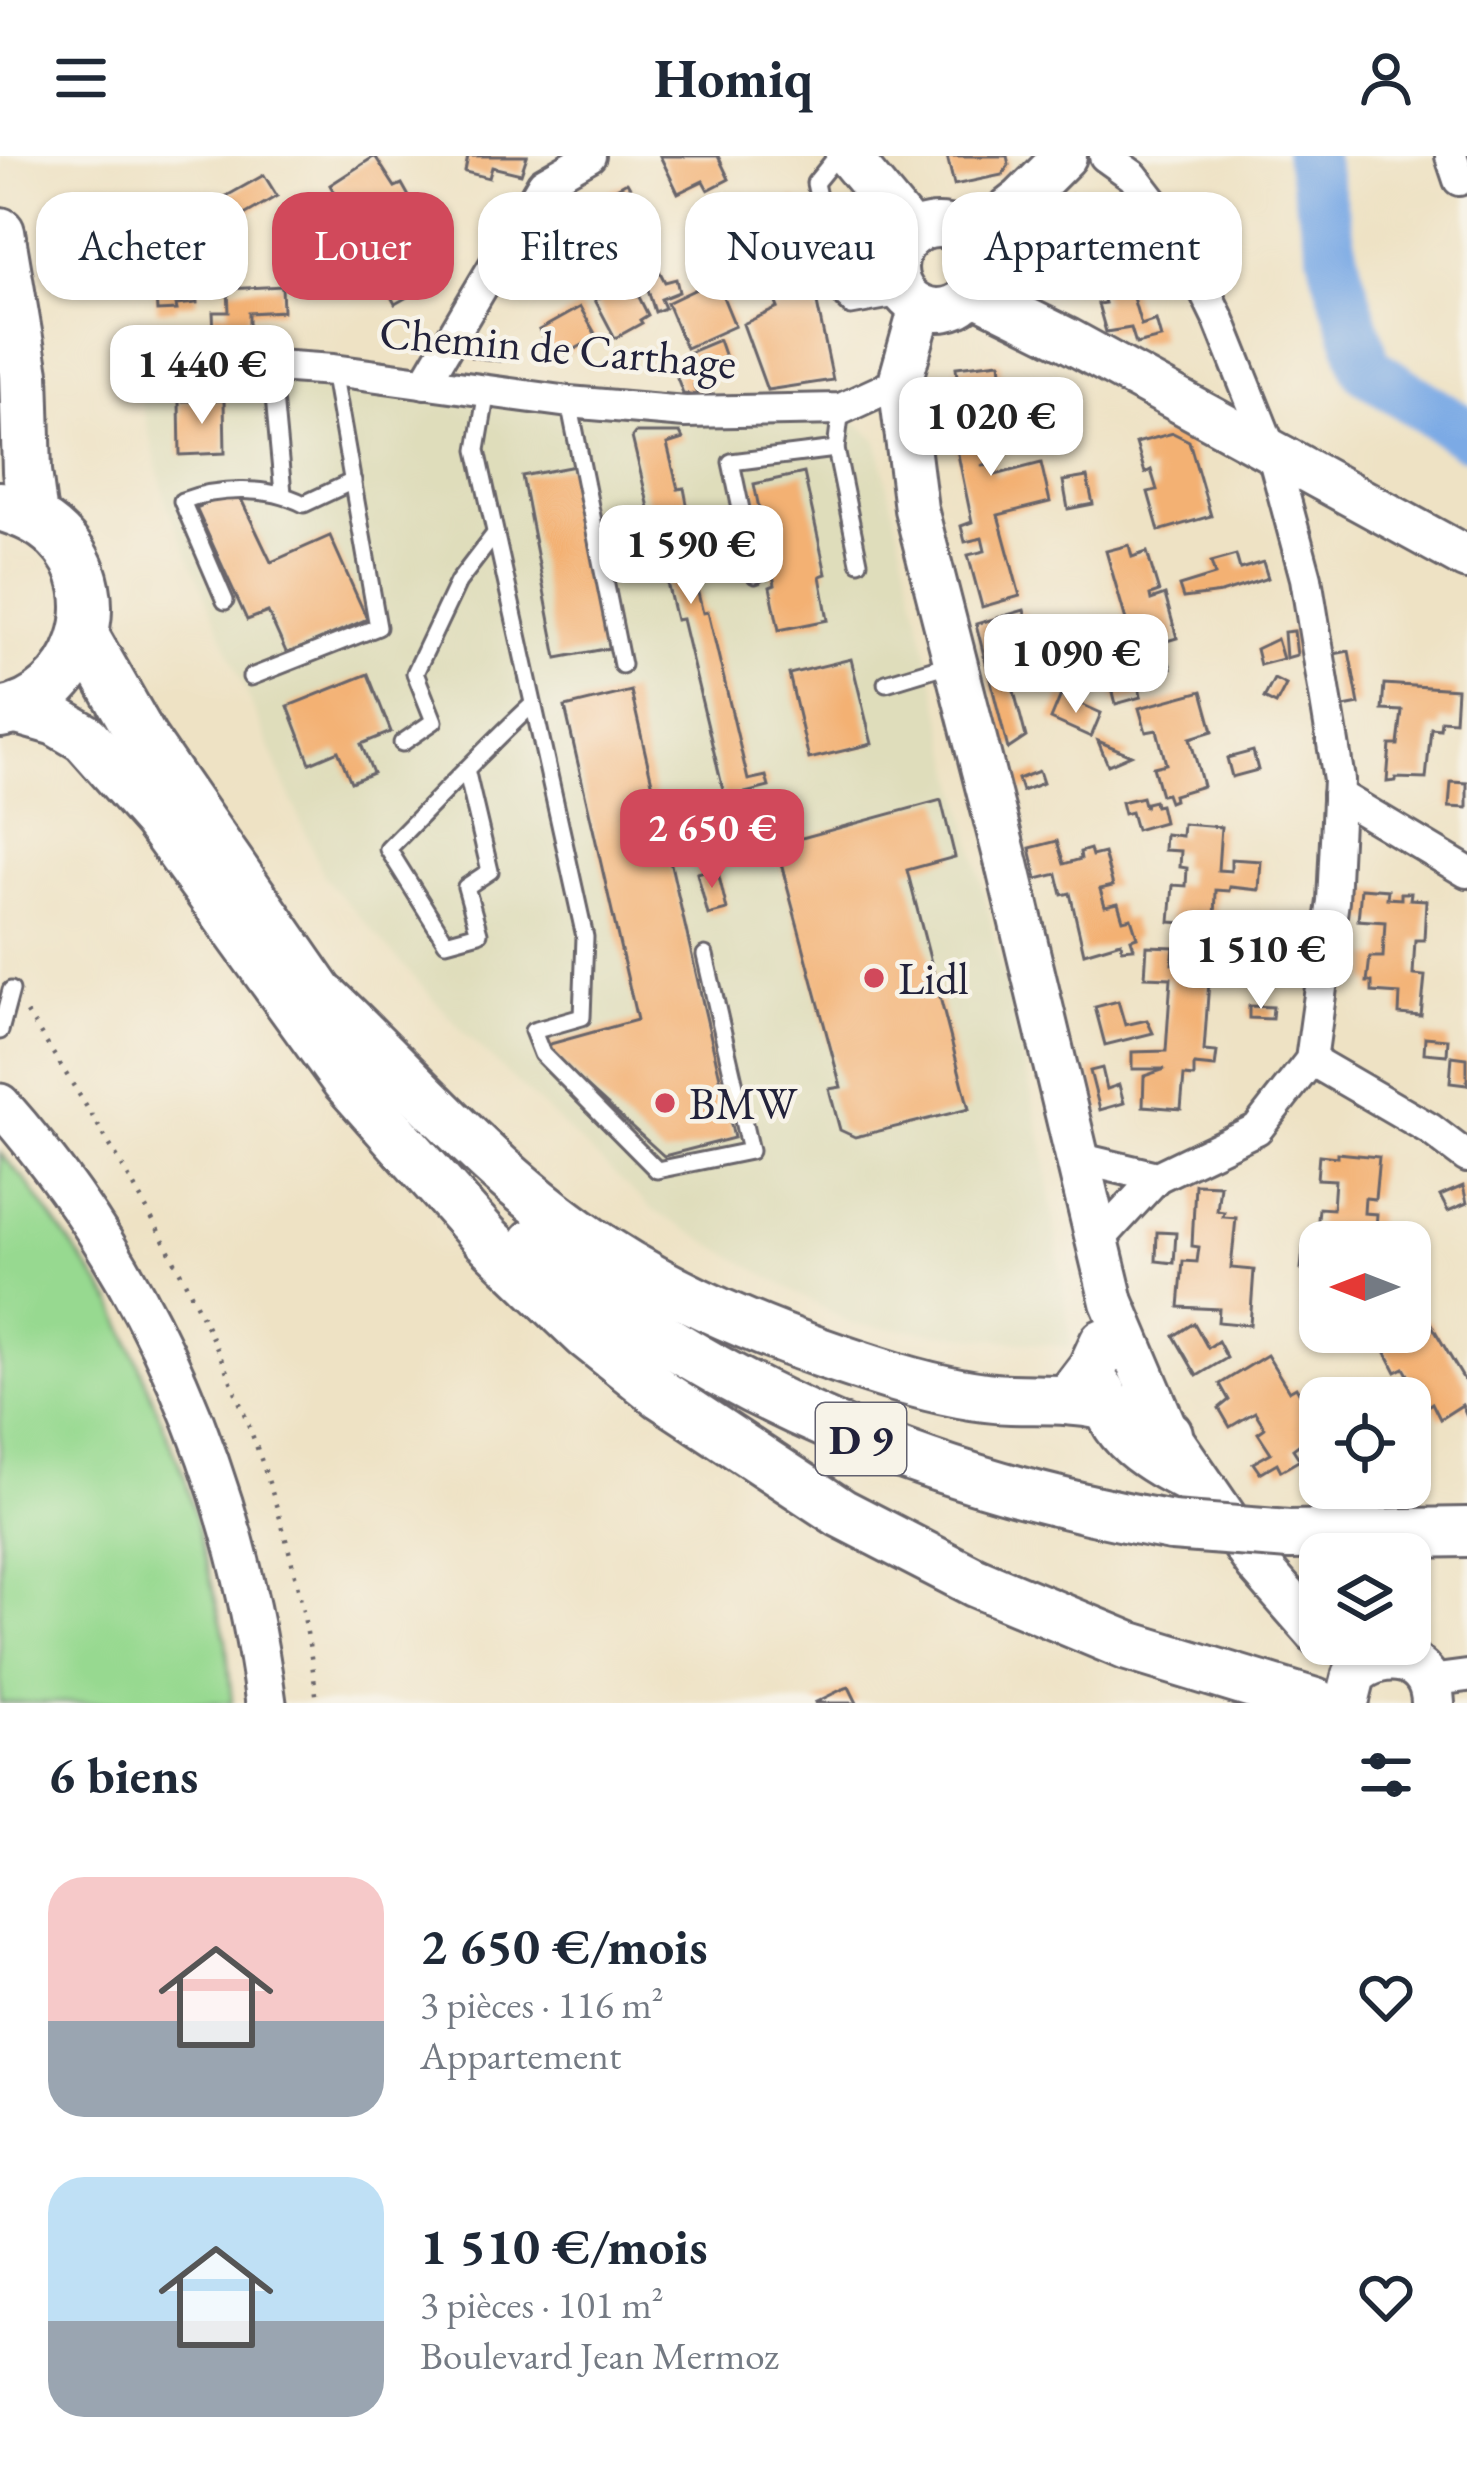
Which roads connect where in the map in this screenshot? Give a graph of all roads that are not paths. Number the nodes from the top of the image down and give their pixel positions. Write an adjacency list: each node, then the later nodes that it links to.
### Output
1 (590, 156): 17 (street)
2 (837, 156): 6 (lane)
3 (848, 156): 7 (main road)
4 (1065, 156): 8 (main road)
5 (1105, 156): 23 (street)
6 (817, 192)
7 (878, 192)
8 (1029, 192)
9 (0, 232): 26 (main road)
10 (843, 300): 13 (lane)
11 (965, 300): 13 (main road)
12 (989, 300): 23 (main road)
13 (914, 302): 16 (main road)
14 (130, 356): 15 (street, Chemin de Carthage)
15 (333, 370): 17 (street, Chemin de Carthage); 24 (lane)
16 (900, 382): 21 (street, Chemin de Carthage); 33 (main road)
17 (425, 383): 18 (street, Chemin de Carthage)
18 (487, 391): 20 (street, Chemin de Carthage); 27 (lane)
19 (274, 397): 25 (lane)
20 (569, 402): 21 (street, Chemin de Carthage); 34 (lane)
21 (842, 409): 22 (lane)
22 (836, 449): 29 (lane); 30 (lane)
23 (1273, 454): 28 (main road); 41 (street)
24 (352, 481): 25 (lane); 35 (lane)
25 (283, 494): 31 (lane)
26 (16, 512): 32 (main road)
27 (494, 535): 37 (lane); 39 (lane)
28 (1467, 557)
29 (859, 562)
30 (755, 575)
31 (225, 601)
32 (84, 636): 38 (main road); 45 (main road, D 9)
33 (955, 662): 36 (lane); 51 (main road)
34 (622, 665)
35 (251, 676)
36 (886, 683)
37 (532, 705): 40 (lane); 43 (lane)
38 (8, 711): 48 (main road, D 9)
39 (402, 743)
40 (466, 769): 40 (lane)
41 (1338, 795): 42 (street); 47 (street)
42 (1467, 872)
43 (705, 955)
44 (11, 990): 46 (lane)
45 (327, 1000): 54 (main road, D 9); 56 (main road)
46 (0, 1031)
47 (1311, 1060): 50 (street); 52 (street)
48 (345, 1079): 54 (main road, D 9); 64 (main road)
49 (0, 1104): 63 (street)
50 (1467, 1157)
51 (1077, 1158): 52 (street); 53 (main road)
52 (1157, 1177): 53 (street)
53 (1097, 1242): 55 (main road)
54 (579, 1282): 59 (main road, D 9, bridge)
55 (1108, 1322): 56 (main road); 57 (main road)
56 (1086, 1402): 57 (main road); 58 (main road)
57 (1168, 1435): 58 (main road)
58 (1203, 1489): 60 (main road)
59 (1467, 1532)
60 (1299, 1612)
61 (1343, 1674): 62 (main road)
62 (1443, 1686)
63 (266, 1703)
64 (1315, 1703)

